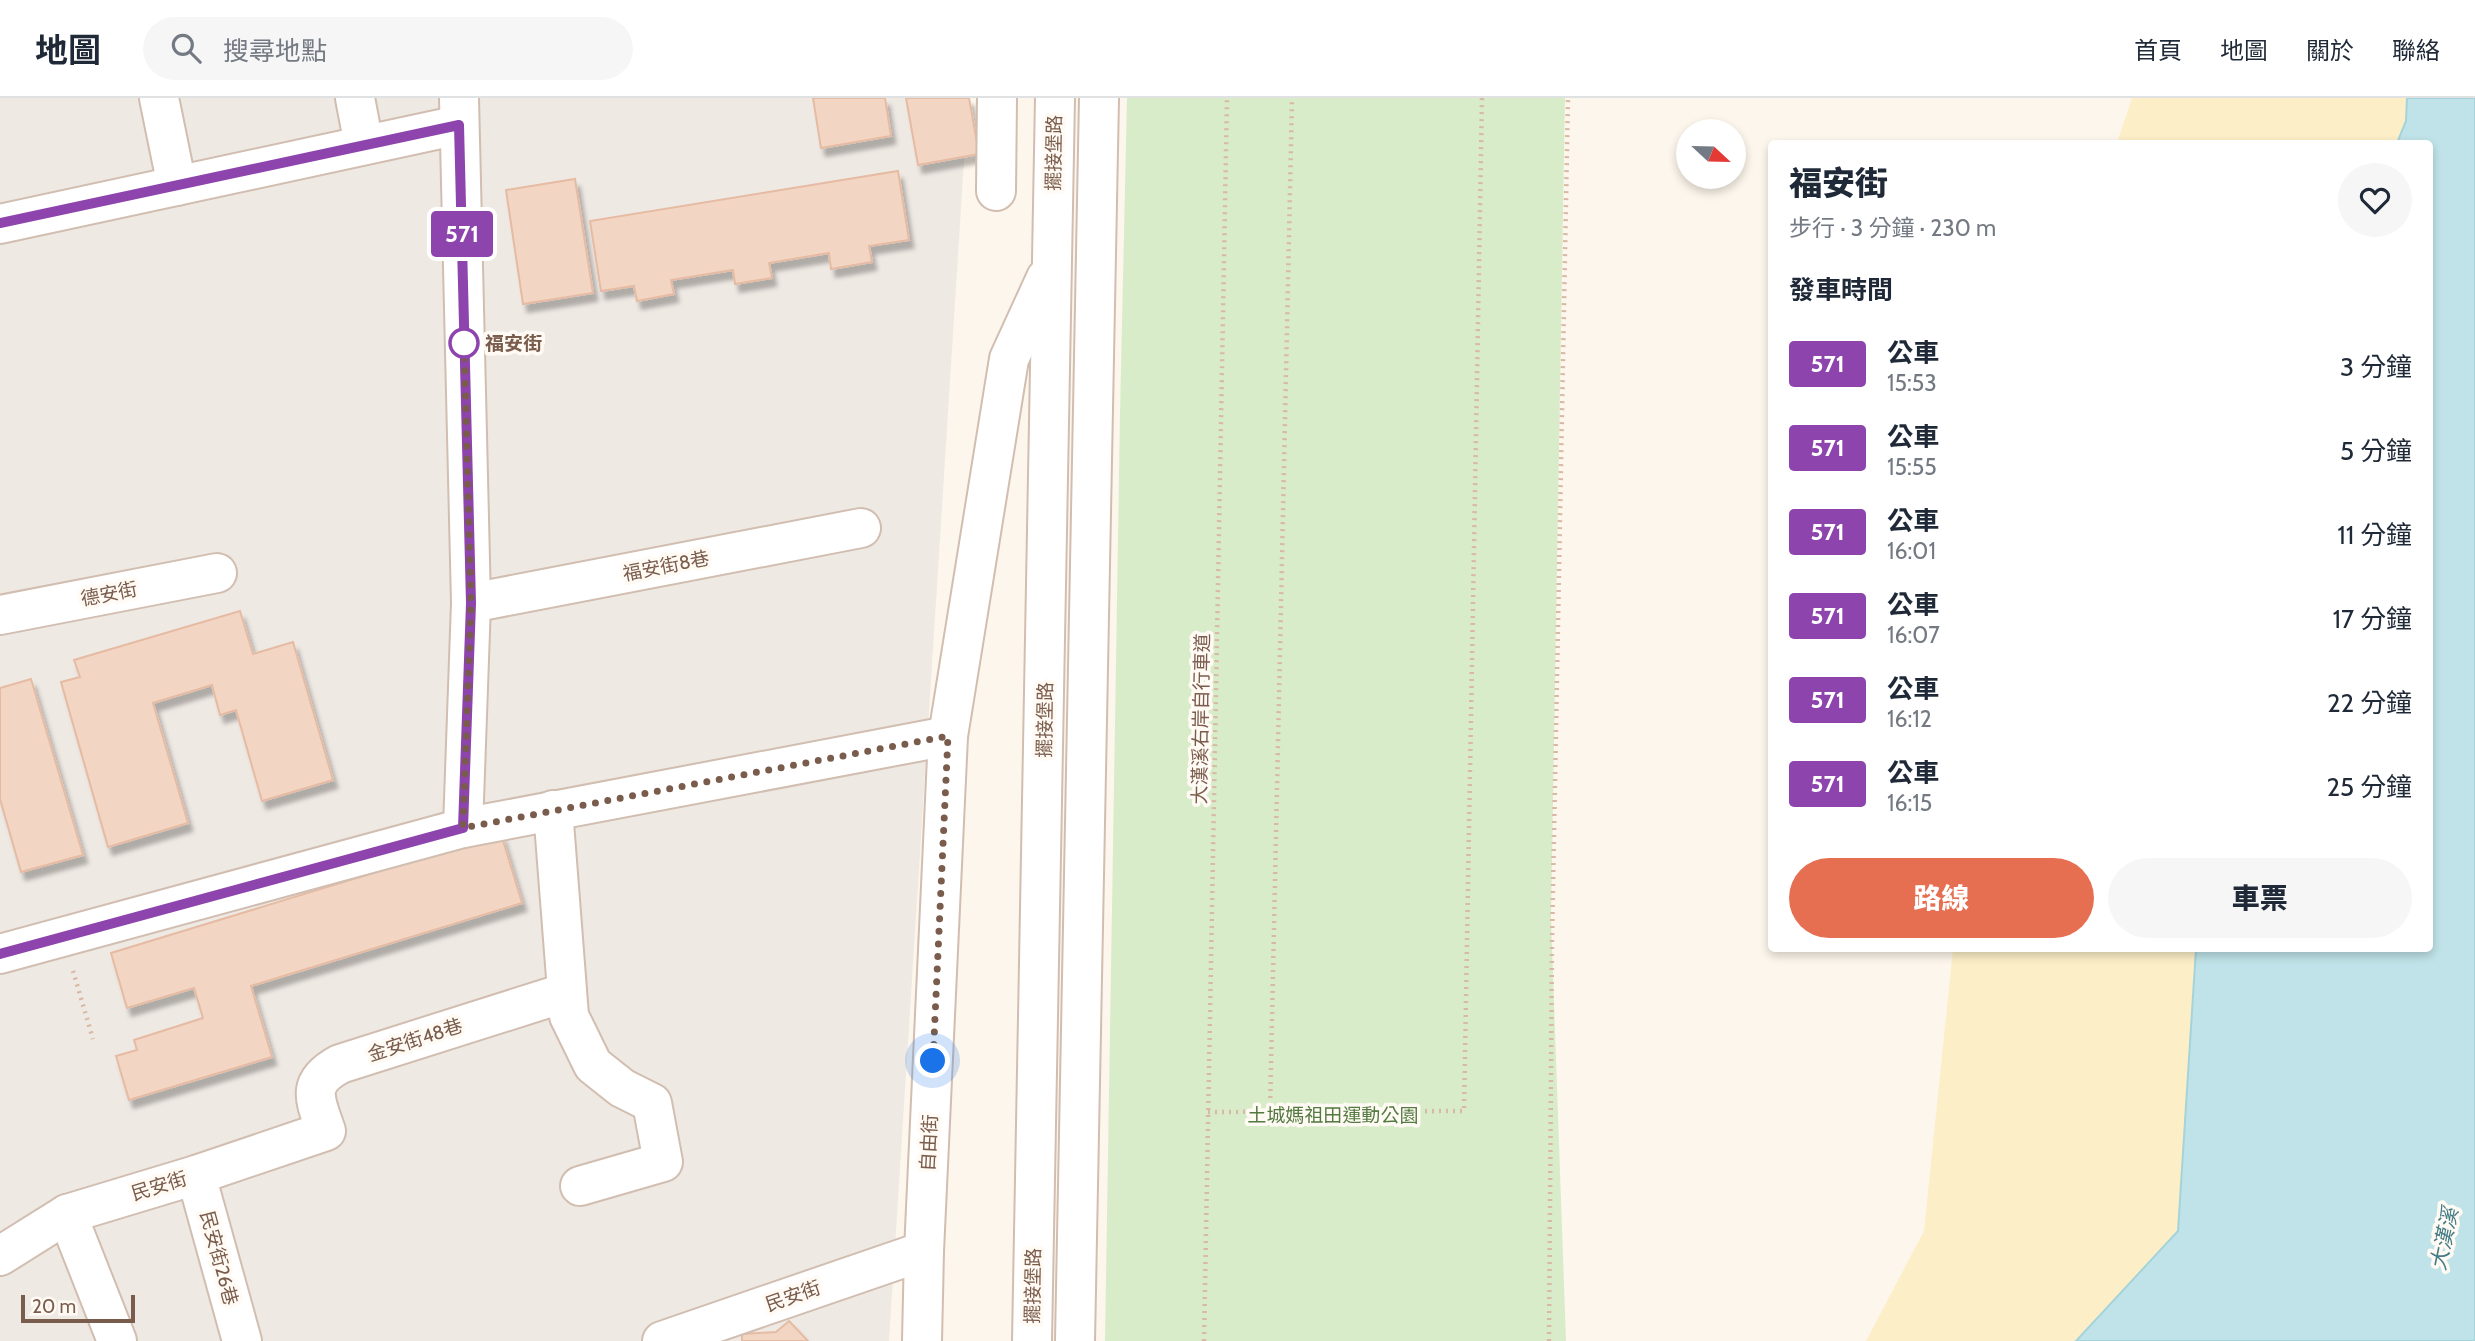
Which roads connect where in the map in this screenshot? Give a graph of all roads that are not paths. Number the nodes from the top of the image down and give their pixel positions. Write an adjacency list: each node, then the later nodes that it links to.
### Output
1 (159, 98): 8 (street)
2 (355, 98): 7 (street)
3 (997, 98): 9 (street)
4 (1055, 98): 11 (street, 擺接堡路)
5 (1099, 98): 32 (street)
6 (459, 112): 7 (street); 14 (street)
7 (364, 145): 8 (street)
8 (177, 186): 10 (street)
9 (996, 191)
10 (0, 223)
11 (1052, 266): 16 (street, 自由街); 31 (street, 擺接堡路)
12 (861, 528): 14 (street, 福安街8巷)
13 (217, 573): 15 (street, 德安街)
14 (471, 603): 18 (street)
15 (0, 615)
16 (948, 736): 17 (street); 25 (street, 自由街)
17 (553, 810): 18 (street); 20 (street)
18 (463, 828): 19 (street)
19 (0, 954)
20 (566, 992): 21 (street, 金安街48巷); 23 (street)
21 (326, 1131): 22 (street, 民安街)
22 (197, 1175): 24 (street, 民安街); 28 (street, 民安街26巷)
23 (580, 1186)
24 (67, 1214): 26 (street, 民安街); 27 (street)
25 (924, 1251): 29 (street, 民安街); 30 (street, 自由街)
26 (0, 1256)
27 (117, 1341)
28 (242, 1341)
29 (662, 1341)
30 (922, 1341)
31 (1032, 1341)
32 (1075, 1341)

